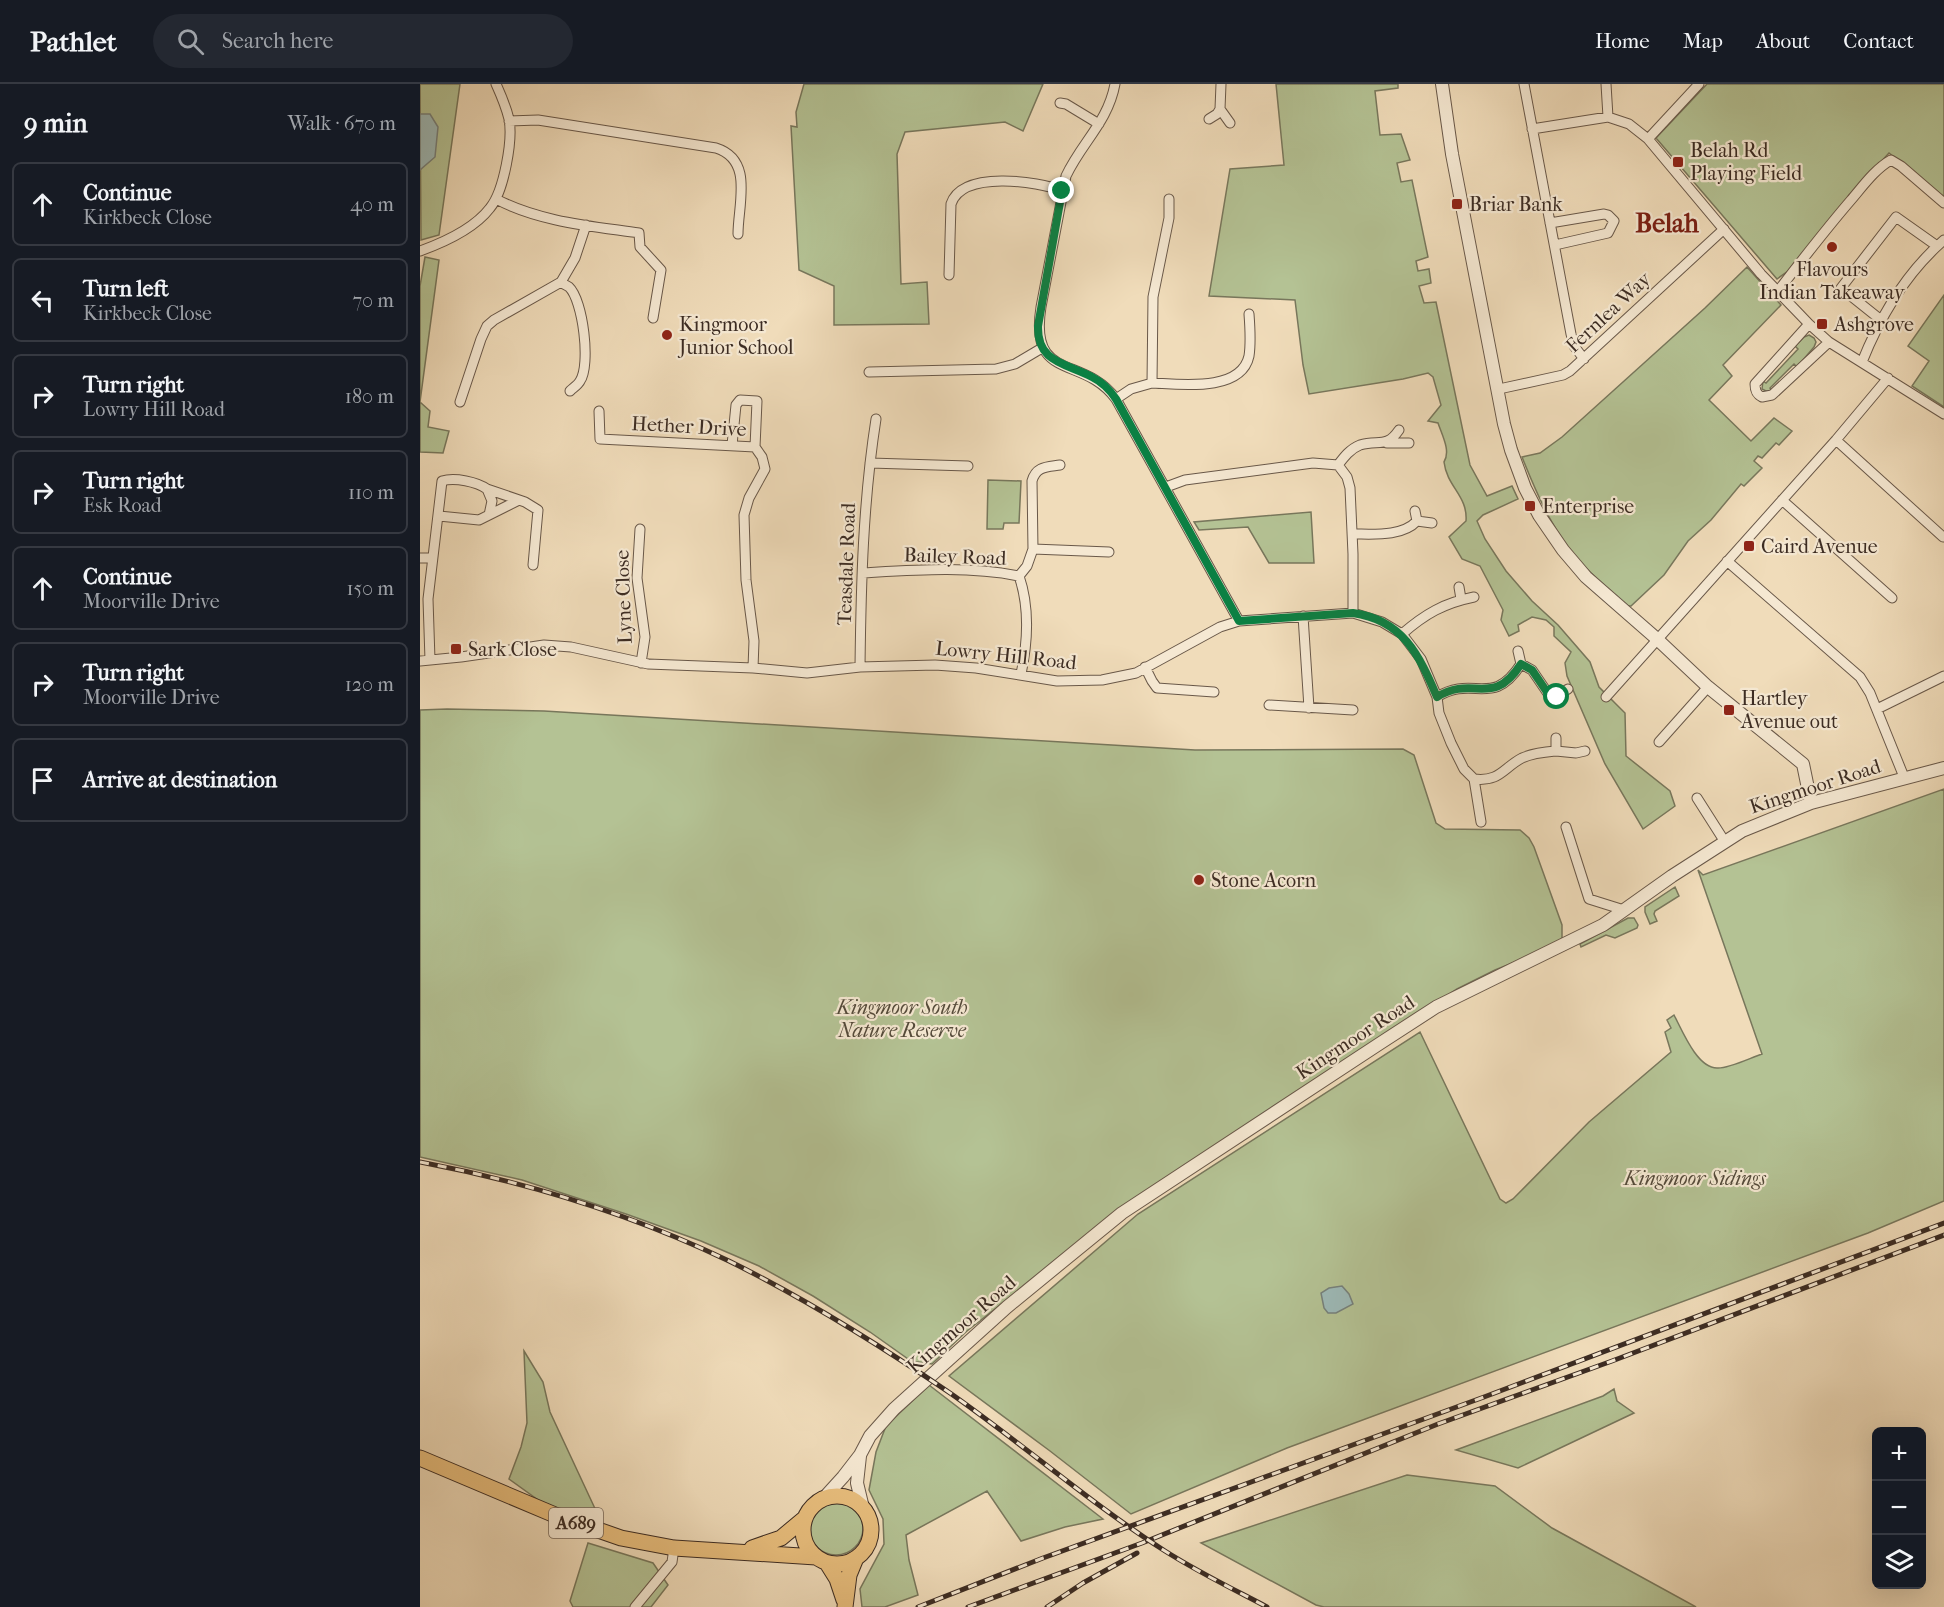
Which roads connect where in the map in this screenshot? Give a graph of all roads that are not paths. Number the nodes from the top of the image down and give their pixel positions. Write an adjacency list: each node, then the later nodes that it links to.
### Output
1 (496, 84): 12 (street)
2 (1115, 84): 14 (street)
3 (1221, 84): 9 (street)
4 (1442, 84): 43 (street)
5 (1524, 84): 15 (street)
6 (1606, 84): 10 (street)
7 (1699, 84): 16 (street)
8 (1060, 103): 14 (street)
9 (1220, 109): 11 (street); 13 (street)
10 (1608, 117): 15 (street); 16 (street)
11 (1209, 119)
12 (509, 121): 18 (street); 24 (street)
13 (1230, 123)
14 (1099, 124): 17 (street)
15 (1532, 129): 21 (street)
16 (1648, 139): 23 (street)
17 (1062, 191): 28 (street); 36 (street)
18 (496, 199): 22 (street); 27 (street)
19 (1169, 199): 41 (street)
20 (1944, 203): 30 (street)
21 (1550, 223): 26 (street); 26 (street)
22 (586, 225): 29 (street); 32 (street)
23 (1724, 229): 30 (street); 37 (street, Fernlea Way)
24 (738, 234)
25 (1941, 243): 33 (street); 33 (street)
26 (1555, 245): 37 (street)
27 (420, 251)
28 (949, 275)
29 (561, 282): 42 (street); 45 (street)
30 (1778, 291): 34 (street)
31 (1249, 314): 41 (street)
32 (653, 318)
33 (1881, 320): 38 (street)
34 (1809, 324): 35 (street); 35 (street)
35 (1829, 342): 38 (street)
36 (1042, 348): 39 (street); 44 (street)
37 (1584, 359): 43 (street, Fernlea Way)
38 (1862, 362): 40 (street)
39 (869, 372)
40 (1888, 378): 47 (street); 50 (street)
41 (1152, 383): 44 (street)
42 (575, 389)
43 (1499, 389): 85 (street)
44 (1116, 399): 59 (street)
45 (460, 402)
46 (599, 411): 53 (street, Hether Drive)
47 (1944, 414)
48 (876, 419): 55 (street, Teasdale Road)
49 (1400, 430): 51 (street)
50 (1836, 440): 62 (street); 68 (street)
51 (1387, 443): 52 (street); 57 (street)
52 (1409, 443)
53 (732, 445): 54 (street, Hether Drive); 54 (street)
54 (754, 447): 92 (street, Hether Drive)
55 (870, 463): 58 (street); 75 (street, Teasdale Road)
56 (1060, 465): 69 (street)
57 (1338, 465): 59 (street); 67 (street)
58 (968, 466)
59 (1166, 488): 83 (street)
60 (487, 489): 61 (street); 63 (street); 64 (street)
61 (519, 500): 63 (street); 74 (street)
62 (1782, 500): 73 (street); 79 (street)
63 (489, 515): 64 (street)
64 (439, 516): 72 (street)
65 (1432, 523): 67 (street)
66 (640, 529): 89 (street, Lyne Close)
67 (1353, 534): 81 (street)
68 (1943, 537)
69 (1033, 549): 70 (street); 76 (street)
70 (1109, 552)
71 (420, 558): 72 (street)
72 (432, 558): 87 (street)
73 (1728, 561): 85 (street); 103 (street)
74 (533, 565)
75 (863, 573): 76 (street, Bailey Road); 93 (street, Teasdale Road)
76 (1019, 576): 94 (street, Bailey Road)
77 (1459, 587): 80 (street)
78 (1474, 597): 80 (street)
79 (1892, 598)
80 (1461, 599): 84 (street)
81 (1353, 613): 82 (street, Lowry Hill Road); 84 (street, Lowry Hill Road)
82 (1304, 616): 83 (street, Lowry Hill Road); 102 (street)
83 (1239, 621): 91 (street, Lowry Hill Road)
84 (1402, 634): 99 (street, Lowry Hill Road)
85 (1657, 639): 96 (street); 100 (street)
86 (1518, 651): 90 (street)
87 (430, 660): 88 (street, Lowry Hill Road); 89 (street, Lowry Hill Road)
88 (420, 661)
89 (641, 663): 92 (street, Lowry Hill Road)
90 (1521, 664): 97 (street); 99 (street)
91 (1145, 667): 94 (street, Lowry Hill Road); 98 (street)
92 (753, 668): 93 (street, Lowry Hill Road)
93 (860, 668): 94 (street, Lowry Hill Road)
94 (1021, 674)
95 (1944, 676): 103 (street)
96 (1708, 687): 106 (street); 113 (street)
97 (1568, 689)
98 (1214, 692)
99 (1437, 697): 111 (street, Lowry Hill Road)
100 (1606, 697)
101 (1269, 705): 102 (street)
102 (1309, 708): 104 (street)
103 (1877, 709): 110 (street)
104 (1353, 710)
105 (1556, 738): 107 (street)
106 (1659, 741)
107 (1556, 751): 108 (street); 111 (street)
108 (1585, 751)
109 (1944, 768): 110 (street, Kingmoor Road)
110 (1904, 777): 113 (street, Kingmoor Road)
111 (1474, 779): 114 (street, Lowry Hill Road)
112 (1697, 798): 116 (street)
113 (1811, 803): 116 (street, Kingmoor Road)
114 (1481, 822)
115 (1566, 827): 117 (street)
116 (1725, 842): 117 (street, Kingmoor Road)
117 (1624, 910): 118 (street, Kingmoor Road)
118 (860, 1455): 120 (street, Kingmoor Road); 121 (street, Kingmoor Road)
119 (420, 1458): 123 (highway, A689)
120 (823, 1498): 121 (highway); 122 (highway, A689)
121 (863, 1508): 125 (highway)
122 (805, 1518): 124 (highway, A689); 126 (highway)
123 (674, 1548): 124 (highway, A689); 128 (street)
124 (741, 1551): 126 (highway, A689)
125 (856, 1558): 126 (highway, A689); 127 (highway)
126 (822, 1560): 127 (highway)
127 (845, 1605)
128 (635, 1607)

